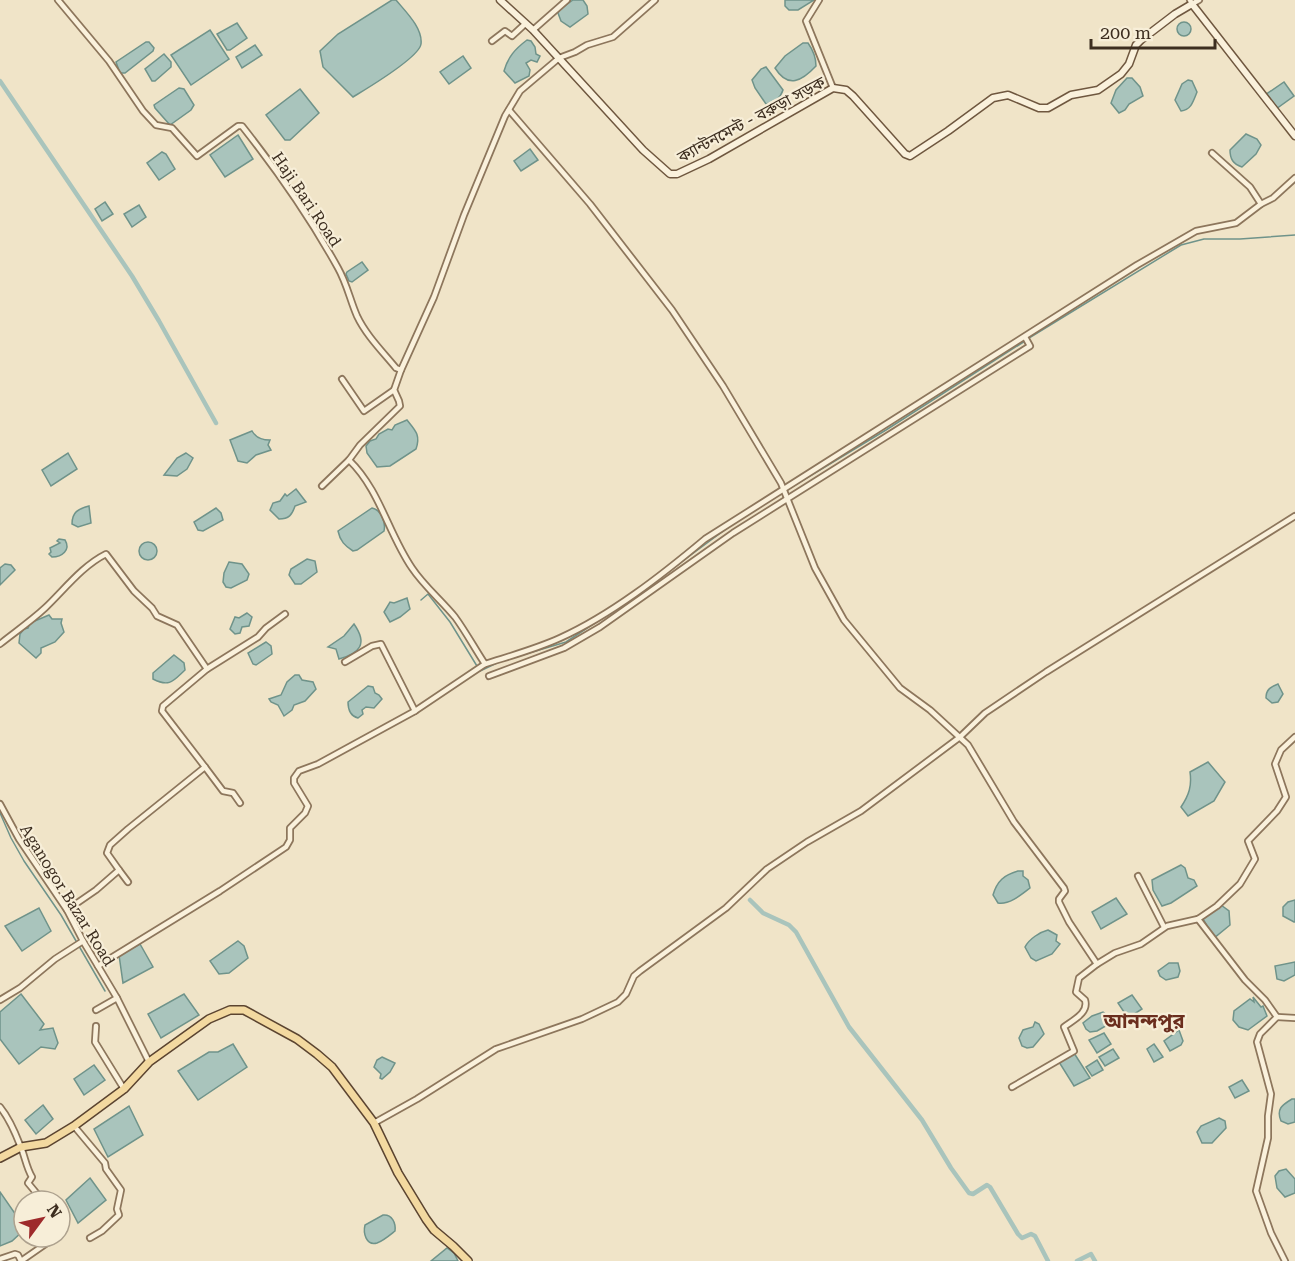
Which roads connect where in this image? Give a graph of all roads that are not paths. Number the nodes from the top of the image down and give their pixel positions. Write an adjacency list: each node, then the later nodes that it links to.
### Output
1 (58, 0): 19 (street, Haji Bari Road)
2 (500, 0): 8 (main road, ক্যান্টনমেন্ট - বরুড়া সড়ক)
3 (567, 0): 9 (street)
4 (655, 0): 11 (street)
5 (819, 0): 12 (street)
6 (1199, 0): 7 (street)
7 (1191, 2): 12 (main road, ক্যান্টনমেন্ট - বরুড়া সড়ক); 14 (main road)
8 (525, 24): 9 (main road, ক্যান্টনমেন্ট - বরুড়া সড়ক); 10 (street)
9 (533, 30): 11 (main road, ক্যান্টনমেন্ট - বরুড়া সড়ক)
10 (492, 41)
11 (559, 58): 12 (main road, ক্যান্টনমেন্ট - বরুড়া সড়ক); 13 (street)
12 (833, 88)
13 (509, 110): 19 (street); 24 (street)
14 (1295, 136)
15 (1212, 153): 17 (street)
16 (1295, 178): 17 (street)
17 (1261, 204): 18 (street)
18 (1027, 340): 24 (street); 24 (street)
19 (401, 370): 21 (street)
20 (342, 379): 21 (street)
21 (394, 390): 22 (street)
22 (349, 460): 23 (street); 29 (street)
23 (322, 486)
24 (785, 493): 29 (street); 31 (street); 33 (street)
25 (1295, 516): 33 (street)
26 (285, 614): 30 (street)
27 (0, 644): 30 (street)
28 (345, 662): 32 (street)
29 (484, 665): 32 (street)
30 (207, 669): 35 (street)
31 (489, 676)
32 (415, 711): 46 (street)
33 (960, 736): 45 (street); 57 (street)
34 (1295, 736): 42 (street)
35 (205, 767): 36 (street); 38 (street)
36 (240, 803)
37 (0, 804): 41 (street, Aganogor Bazar Road)
38 (119, 870): 40 (street); 41 (street)
39 (1138, 876): 43 (street)
40 (128, 882)
41 (67, 910): 44 (street, Aganogor Bazar Road)
42 (1198, 919): 43 (street); 50 (street)
43 (1164, 927): 45 (street)
44 (80, 943): 46 (street, Aganogor Bazar Road); 48 (street)
45 (1096, 964): 54 (street)
46 (98, 966): 47 (street, Aganogor Bazar Road)
47 (117, 998): 49 (street); 53 (street, Aganogor Bazar Road)
48 (0, 1000)
49 (96, 1010)
50 (1277, 1017): 51 (street); 67 (street)
51 (1295, 1018)
52 (96, 1026): 55 (street)
53 (148, 1062): 55 (main road); 57 (main road)
54 (1012, 1087)
55 (124, 1089): 58 (main road)
56 (0, 1107): 59 (street)
57 (374, 1123): 66 (main road)
58 (74, 1126): 59 (main road); 62 (street)
59 (21, 1147): 60 (main road); 61 (street)
60 (0, 1158)
61 (33, 1189)
62 (90, 1238)
63 (38, 1249): 65 (street)
64 (0, 1259): 65 (street)
65 (21, 1261)
66 (468, 1261)
67 (1285, 1261)

